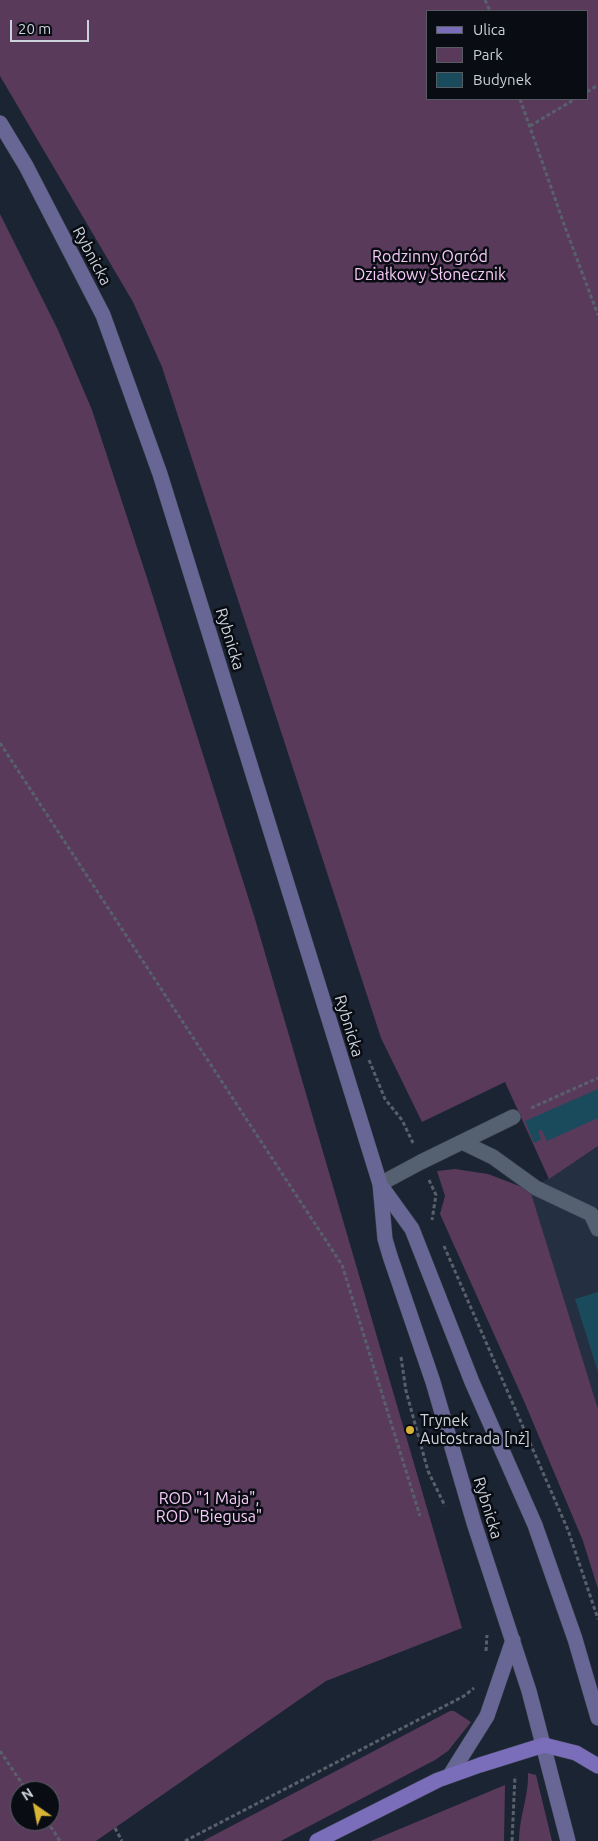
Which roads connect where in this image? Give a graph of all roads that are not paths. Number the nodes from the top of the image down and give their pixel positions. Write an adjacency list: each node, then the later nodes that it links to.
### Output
1 (0, 123): 4 (main road, Rybnicka)
2 (513, 1117): 3 (lane)
3 (462, 1142): 4 (lane); 5 (lane)
4 (380, 1184): 6 (main road, Rybnicka); 7 (main road, Rybnicka)
5 (598, 1229)
6 (513, 1640): 8 (main road, Rybnicka); 10 (main road)
7 (598, 1718)
8 (544, 1746): 9 (main road); 10 (main road); 12 (main road, Rybnicka)
9 (598, 1766)
10 (450, 1776): 11 (main road)
11 (317, 1841)
12 (568, 1841)

